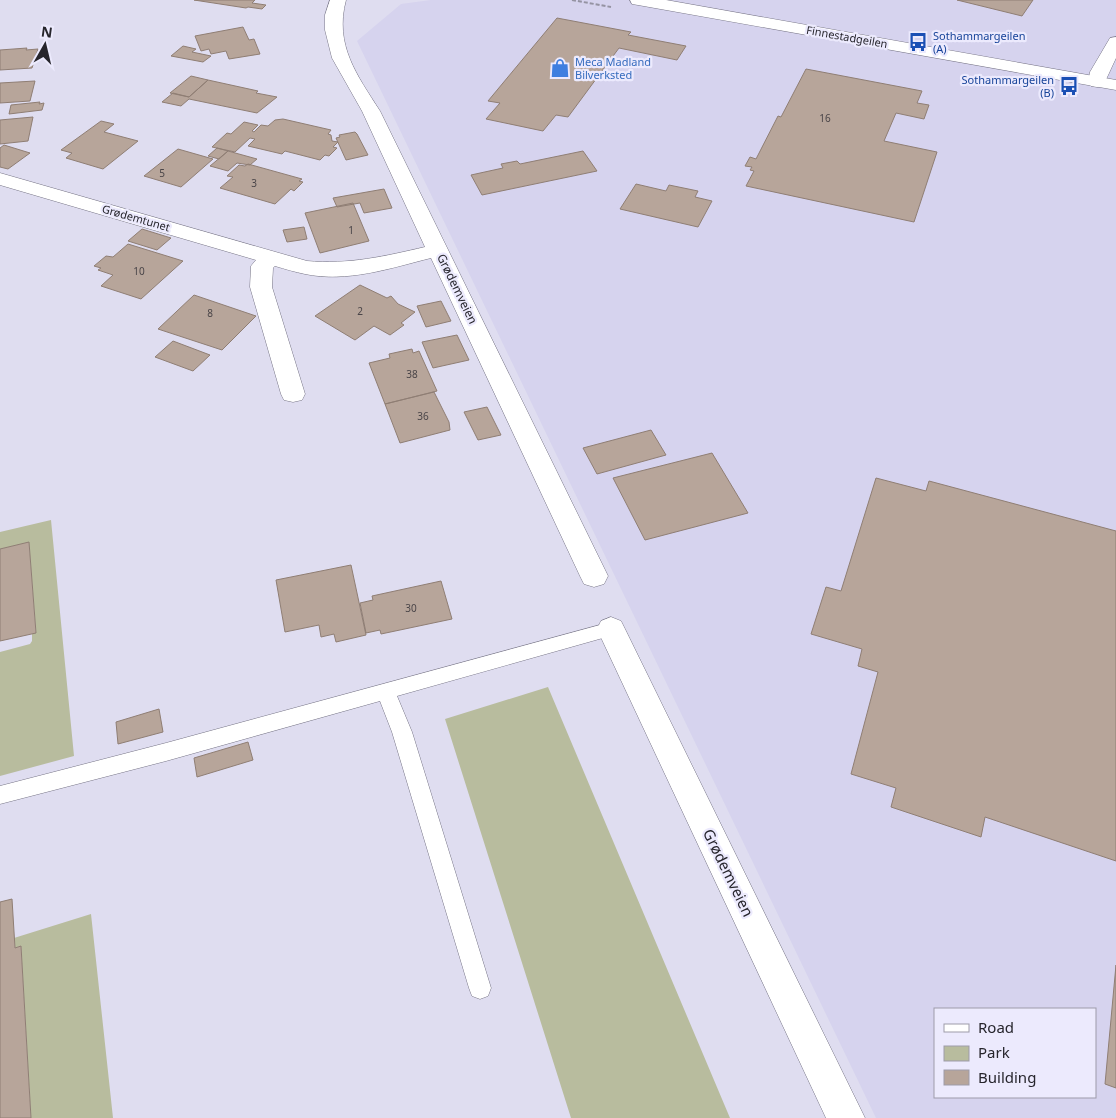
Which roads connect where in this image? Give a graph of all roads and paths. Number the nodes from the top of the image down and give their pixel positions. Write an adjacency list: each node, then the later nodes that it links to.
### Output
1 (338, 0): 7 (street, Grødemveien)
2 (638, 0): 4 (street, Finnestadgeilen)
3 (1116, 42): 4 (street)
4 (1098, 82): 5 (street, Finnestadgeilen)
5 (1116, 86)
6 (0, 179): 8 (street, Grødemtunet)
7 (438, 250): 8 (street, Grødemtunet); 10 (street, Grødemveien)
8 (271, 258): 9 (street)
9 (293, 394)
10 (594, 576)
11 (611, 629): 12 (lane); 15 (street, Grødemveien)
12 (385, 691): 13 (lane); 14 (lane)
13 (0, 795)
14 (480, 988)
15 (846, 1118)

